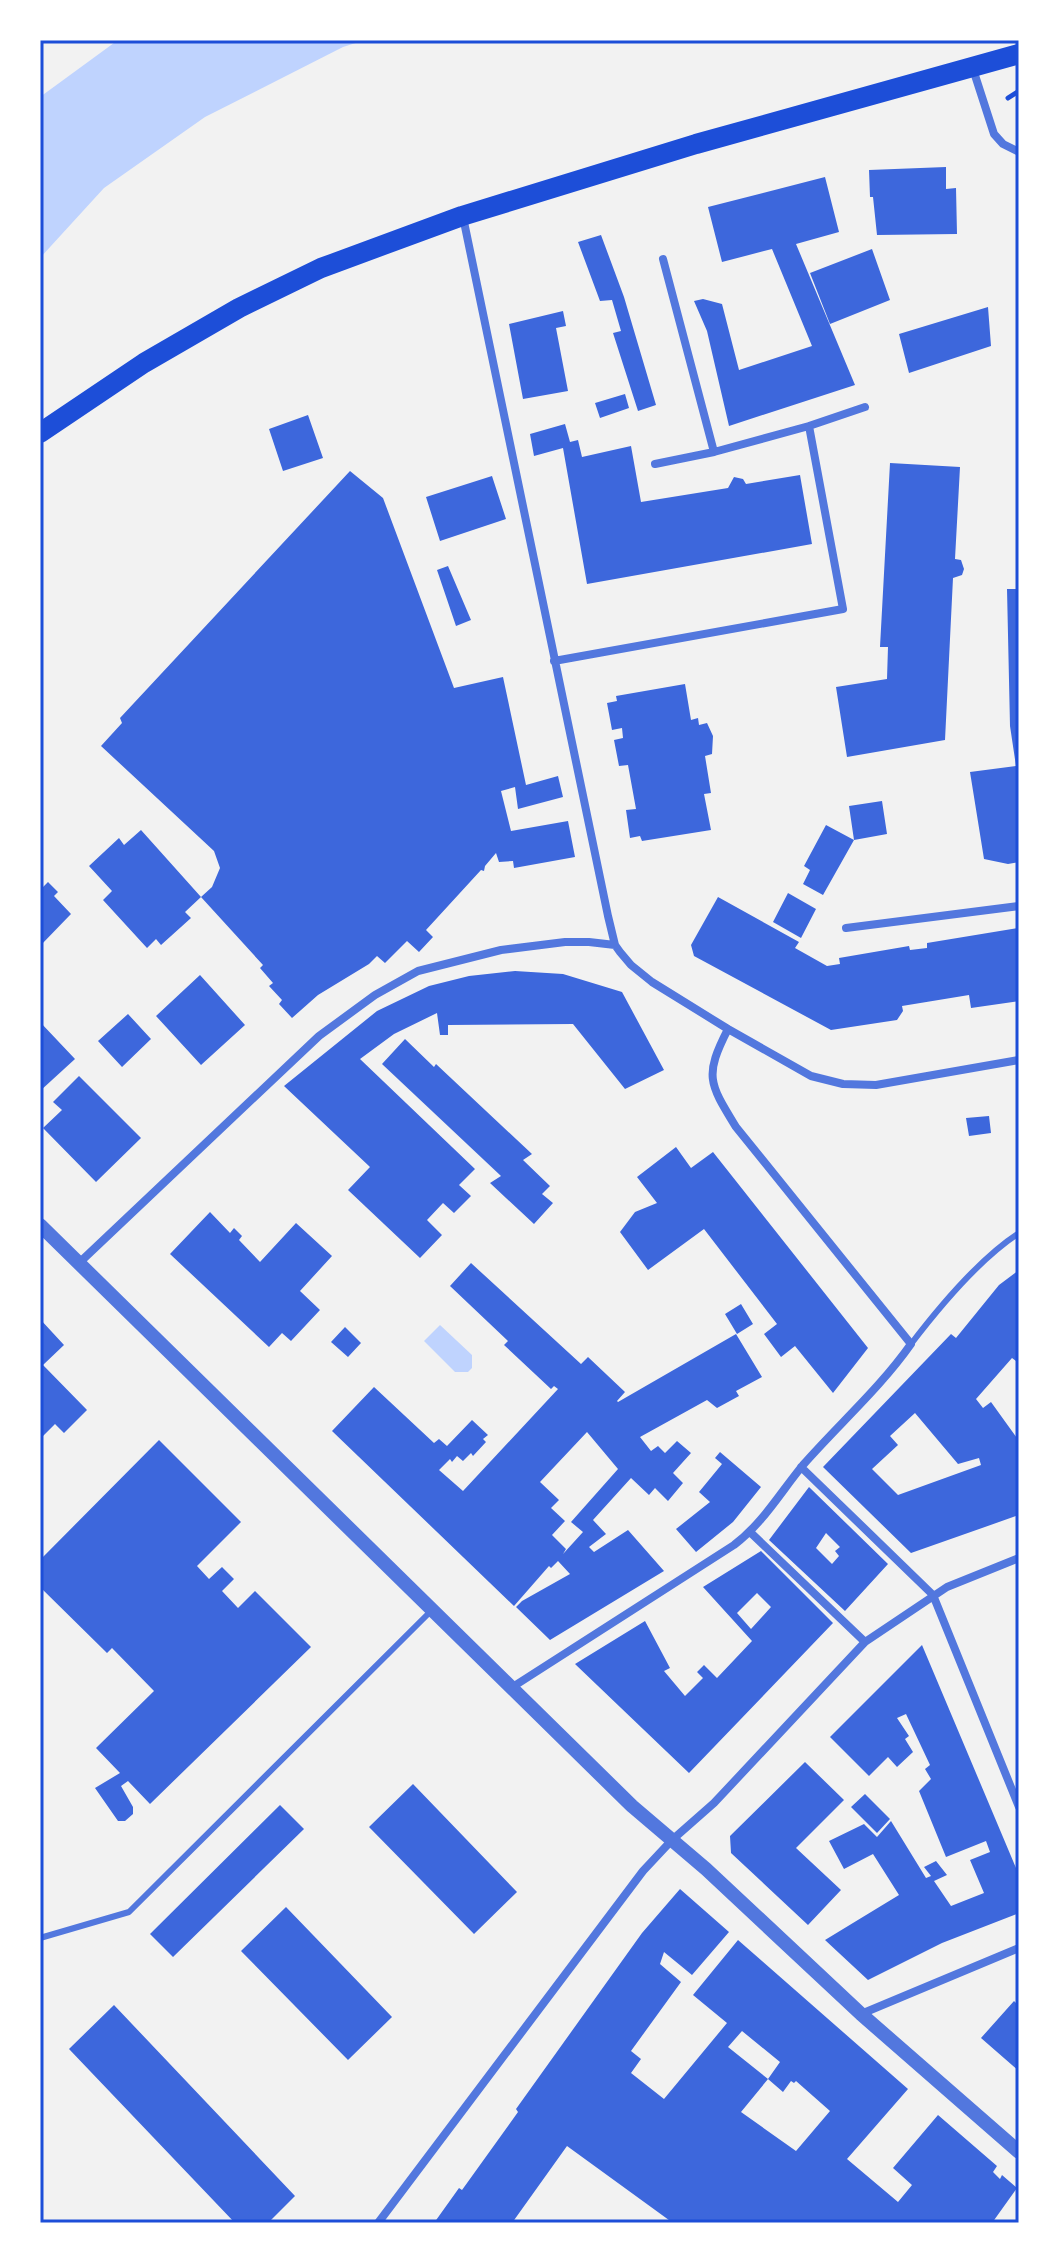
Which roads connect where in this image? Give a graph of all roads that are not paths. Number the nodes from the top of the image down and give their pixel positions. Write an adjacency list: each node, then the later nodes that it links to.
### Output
1 (1019, 54): 2 (main road)
2 (971, 66): 3 (street); 4 (main road)
3 (1019, 152)
4 (462, 216): 8 (main road); 11 (street)
5 (663, 259): 9 (street)
6 (865, 407): 7 (street)
7 (809, 426): 9 (street); 11 (street)
8 (40, 433)
9 (714, 452): 10 (street)
10 (655, 464)
11 (554, 661): 14 (street)
12 (1019, 906): 13 (street)
13 (846, 928)
14 (615, 945): 15 (street); 19 (street)
15 (728, 1029): 16 (street); 20 (street)
16 (1019, 1060)
17 (40, 1225): 19 (street)
18 (1019, 1233): 20 (lane)
19 (77, 1264): 25 (street)
20 (911, 1344): 21 (street)
21 (801, 1467): 22 (street); 24 (street)
22 (750, 1532): 26 (street); 27 (street)
23 (1019, 1558): 24 (street)
24 (933, 1595): 26 (street); 28 (street)
25 (431, 1611): 27 (street); 30 (lane)
26 (865, 1642): 29 (street)
27 (510, 1688): 29 (street)
28 (1019, 1807)
29 (672, 1840): 32 (street); 34 (street)
30 (40, 1938)
31 (1019, 1948): 32 (street)
32 (861, 2014): 33 (street)
33 (1019, 2152)
34 (378, 2223)

